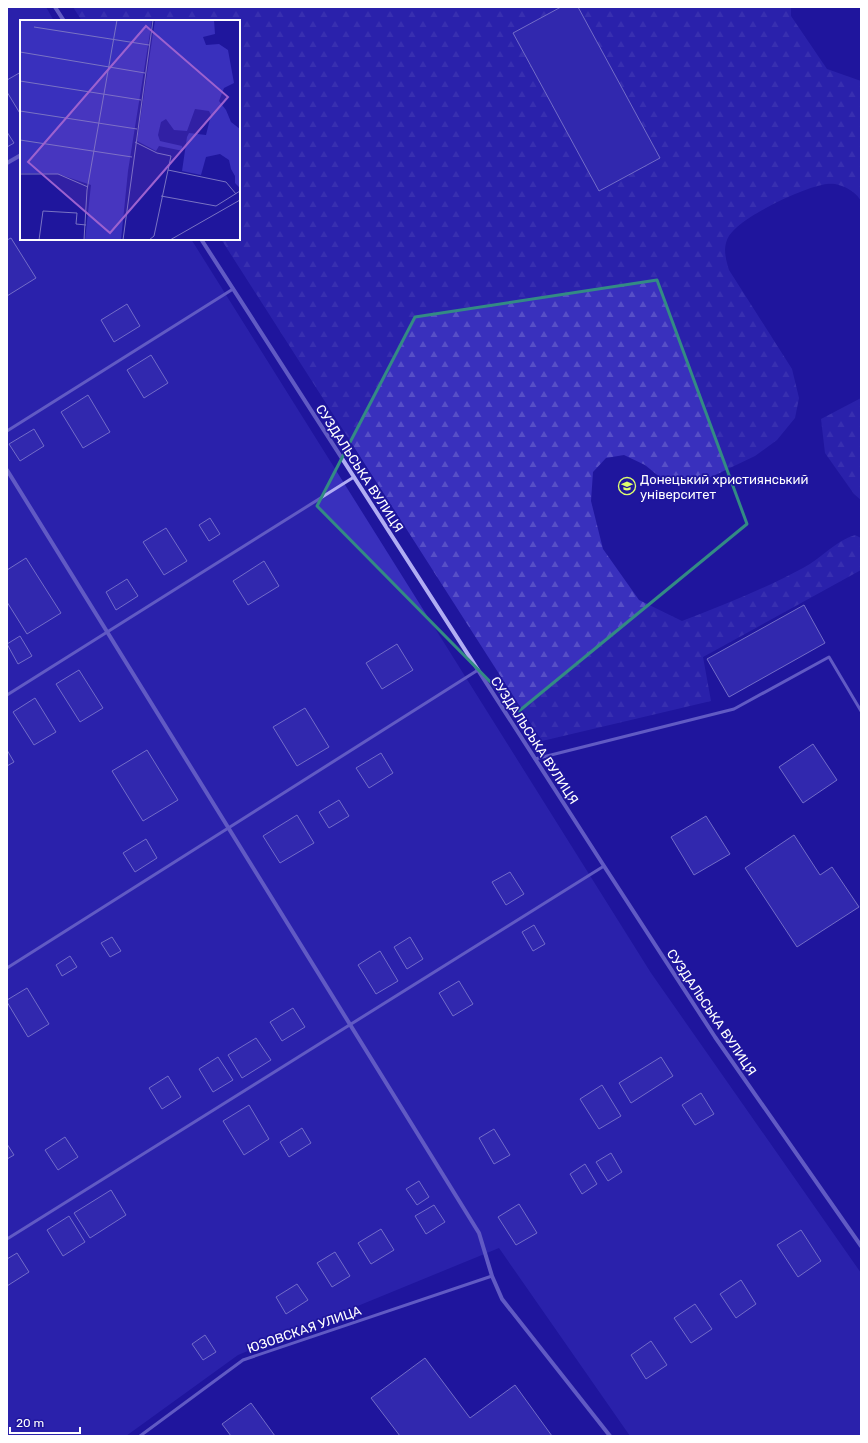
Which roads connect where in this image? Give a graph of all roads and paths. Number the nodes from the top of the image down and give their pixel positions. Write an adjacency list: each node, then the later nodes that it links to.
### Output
1 (55, 7): 2 (street)
2 (63, 20)
3 (20, 156): 4 (street)
4 (7, 163)
5 (203, 240): 6 (street, СУЗДАЛЬСЬКА ВУЛИЦЯ)
6 (233, 289): 7 (lane); 9 (street, СУЗДАЛЬСЬКА ВУЛИЦЯ)
7 (7, 430)
8 (7, 470): 10 (street)
9 (354, 477): 10 (lane); 11 (street, СУЗДАЛЬСЬКА ВУЛИЦЯ)
10 (107, 632): 12 (lane); 15 (street)
11 (478, 670): 14 (street, СУЗДАЛЬСЬКА ВУЛИЦЯ); 15 (lane)
12 (7, 695)
13 (861, 711): 14 (lane)
14 (535, 759): 16 (street, СУЗДАЛЬСЬКА ВУЛИЦЯ)
15 (229, 828): 17 (lane); 18 (street)
16 (604, 866): 18 (lane); 20 (street, СУЗДАЛЬСЬКА ВУЛИЦЯ)
17 (7, 968)
18 (350, 1024): 19 (lane); 21 (street)
19 (7, 1239)
20 (861, 1246)
21 (492, 1276): 22 (lane, ЮЗОВСКАЯ УЛИЦА); 23 (street)
22 (140, 1436)
23 (610, 1436)

